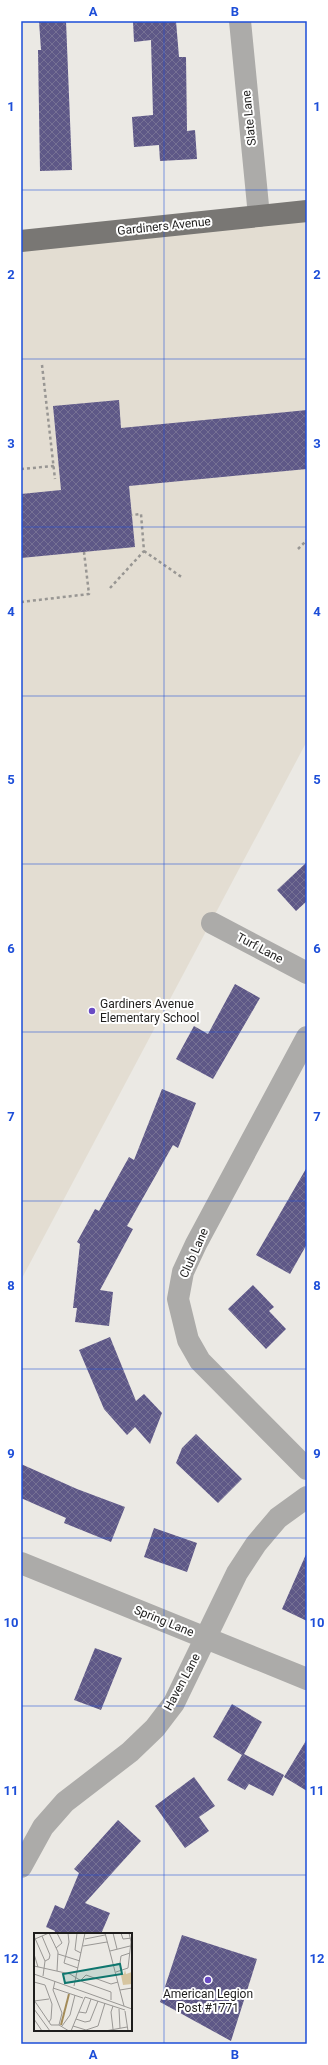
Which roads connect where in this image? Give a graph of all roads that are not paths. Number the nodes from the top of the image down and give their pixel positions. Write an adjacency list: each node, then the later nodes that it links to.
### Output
1 (240, 21): 3 (street, Slate Lane)
2 (307, 211): 3 (main road, Gardiners Avenue)
3 (259, 216): 4 (main road, Gardiners Avenue)
4 (21, 241)
5 (212, 923): 6 (street, Turf Lane)
6 (307, 973)
7 (307, 1037): 8 (street, Club Lane)
8 (307, 1469)
9 (307, 1498): 11 (street, Haven Lane)
10 (21, 1563): 11 (street, Spring Lane)
11 (205, 1638): 12 (street, Spring Lane); 13 (street, Haven Lane)
12 (307, 1679)
13 (21, 1867)

